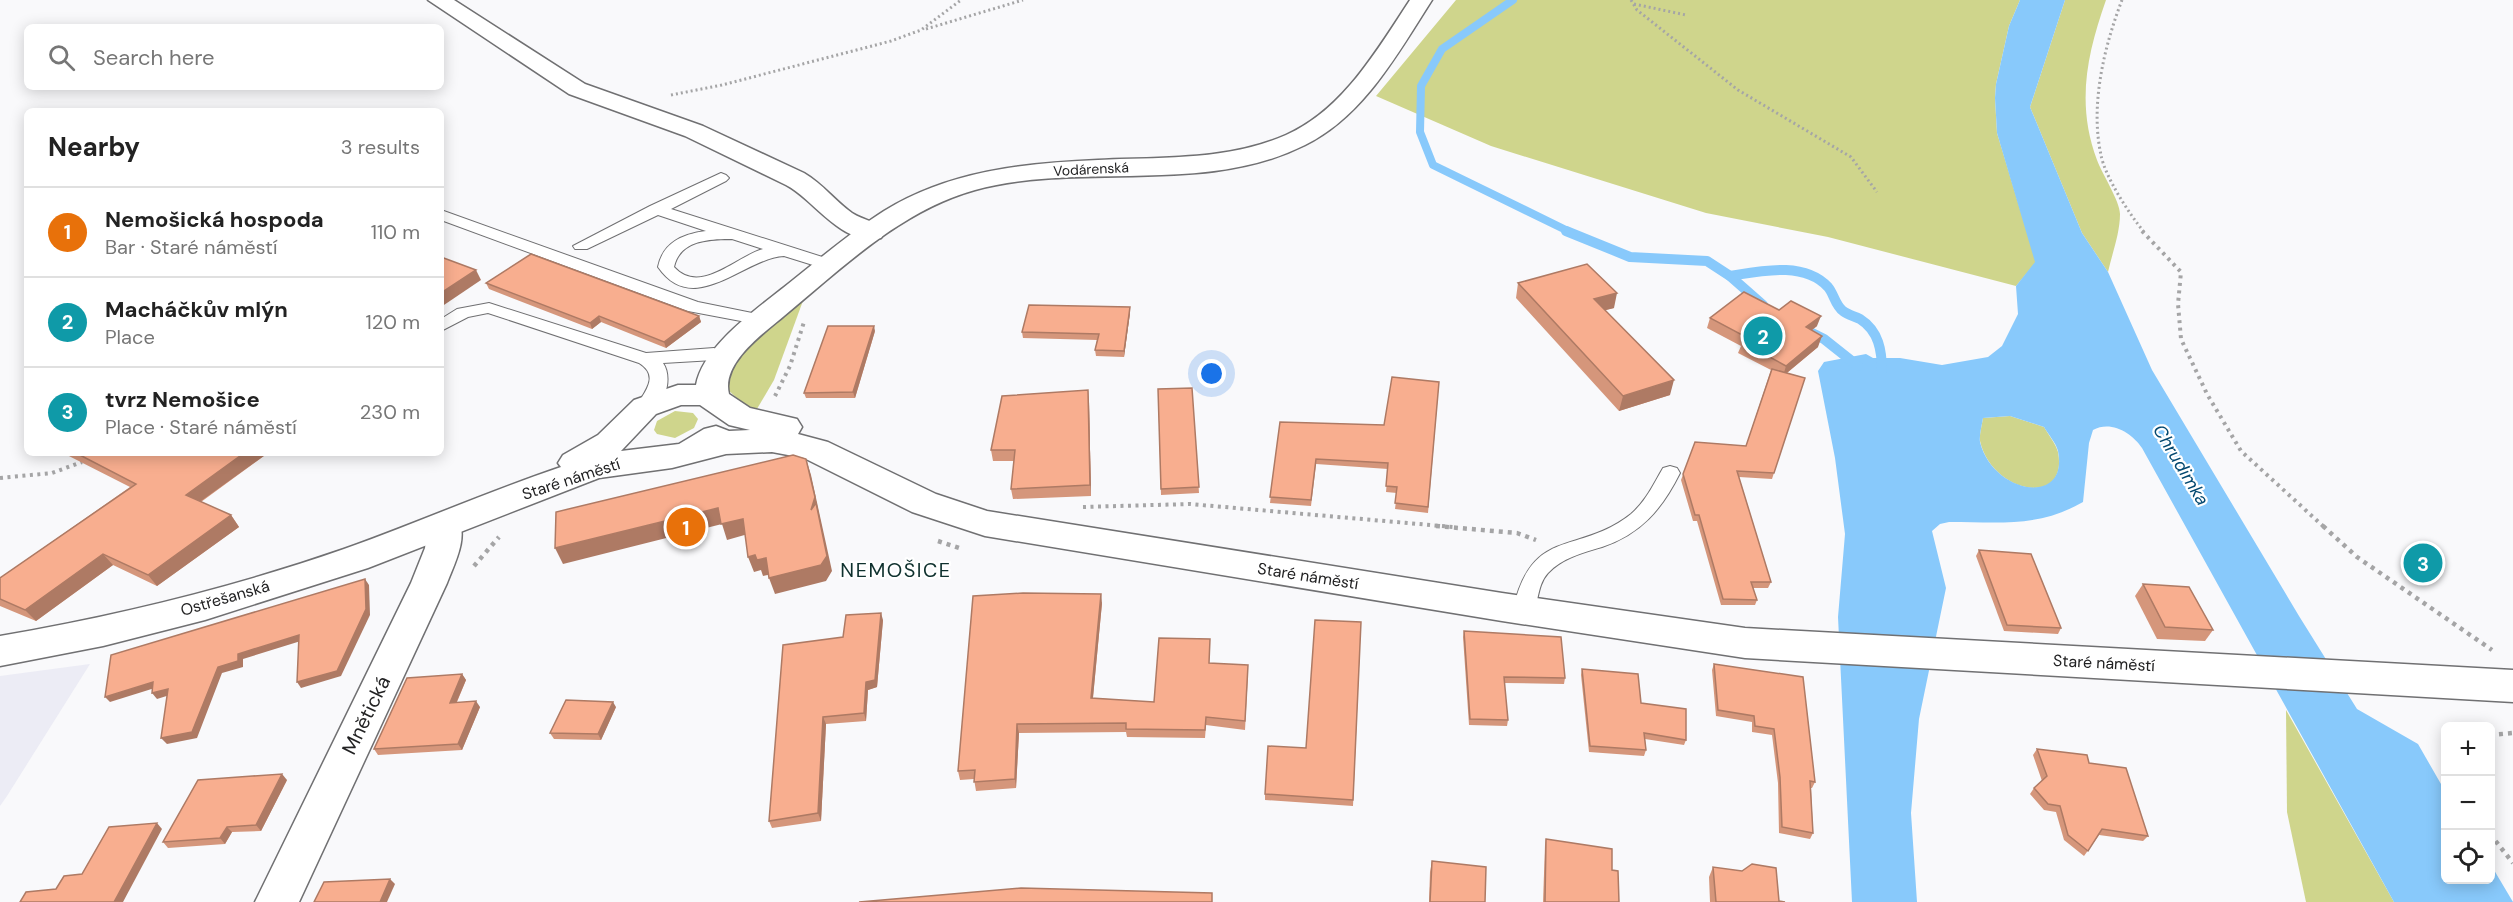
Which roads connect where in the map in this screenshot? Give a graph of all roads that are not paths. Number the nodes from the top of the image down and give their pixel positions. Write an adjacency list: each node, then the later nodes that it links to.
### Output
1 (440, 0): 6 (street)
2 (1414, 11): 6 (street, Vodárenská)
3 (721, 178): 4 (lane)
4 (656, 209): 7 (lane); 8 (lane)
5 (444, 216): 11 (lane)
6 (871, 232): 10 (street, Vodárenská)
7 (733, 234): 9 (lane); 9 (lane)
8 (582, 246)
9 (786, 251): 10 (lane)
10 (829, 265): 11 (street, Vodárenská)
11 (762, 320): 13 (street, Vodárenská); 15 (street, Vodárenská)
12 (444, 324): 14 (lane)
13 (714, 354): 14 (lane); 16 (street, Vodárenská)
14 (645, 359): 16 (lane)
15 (718, 402): 16 (street, Staré náměstí); 17 (street, Staré náměstí); 19 (street, Staré náměstí)
16 (642, 410): 18 (street, Staré náměstí); 21 (street, Staré náměstí)
17 (697, 450): 18 (street, Staré náměstí); 19 (street, Staré náměstí)
18 (659, 459): 21 (street, Staré náměstí)
19 (850, 466): 23 (street, Staré náměstí)
20 (1670, 473): 23 (lane)
21 (485, 508): 22 (street, Staré náměstí)
22 (445, 525): 24 (street, Ostřešanská); 26 (street, Mnětická)
23 (1524, 610): 25 (street, Staré náměstí)
24 (0, 651)
25 (2513, 686)
26 (277, 902)

